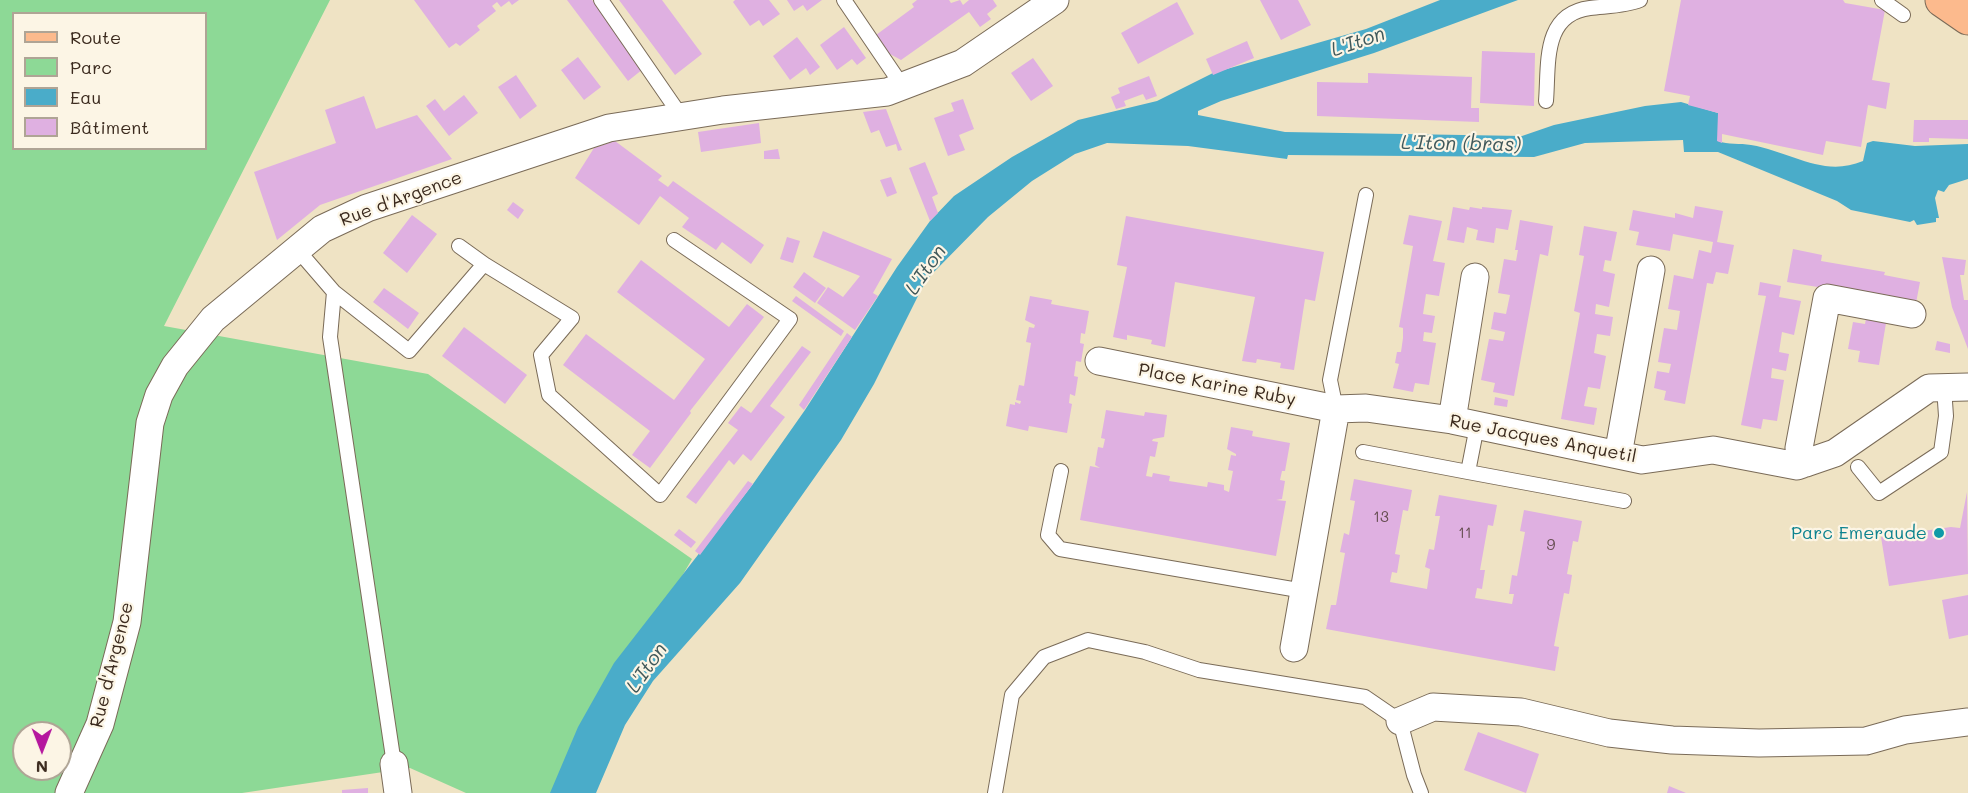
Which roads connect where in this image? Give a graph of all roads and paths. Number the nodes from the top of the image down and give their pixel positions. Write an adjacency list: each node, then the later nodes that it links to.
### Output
1 (601, 0): 11 (lane)
2 (844, 0): 9 (lane)
3 (1055, 0): 9 (street, Rue d'Argence)
4 (1640, 0): 10 (lane)
5 (1882, 0): 7 (lane)
6 (1942, 0): 8 (main road)
7 (1903, 15)
8 (1968, 18)
9 (903, 87): 11 (street, Rue d'Argence)
10 (1546, 101)
11 (681, 116): 15 (street, Rue d'Argence)
12 (1366, 195): 23 (lane)
13 (674, 240): 16 (lane)
14 (459, 246): 16 (lane)
15 (296, 248): 19 (lane); 37 (street, Rue d'Argence)
16 (484, 264): 19 (lane)
17 (1651, 270): 26 (street)
18 (1475, 277): 24 (street)
19 (334, 292): 36 (lane)
20 (1912, 314): 27 (street)
21 (1099, 361): 23 (street, Place Karine Ruby)
22 (1956, 387): 27 (street, Rue Jacques Anquetil); 28 (lane)
23 (1336, 409): 24 (street, Rue Jacques Anquetil); 32 (street)
24 (1465, 423): 26 (street, Rue Jacques Anquetil); 30 (lane)
25 (1363, 452): 30 (lane)
26 (1618, 455): 27 (street, Rue Jacques Anquetil)
27 (1806, 463)
28 (1858, 467)
29 (1061, 471): 32 (lane)
30 (1468, 472): 31 (lane)
31 (1624, 501)
32 (1304, 591): 33 (street)
33 (1294, 648)
34 (1400, 721): 35 (street); 39 (lane); 40 (lane)
35 (1968, 722)
36 (394, 764): 38 (street)
37 (69, 793)
38 (398, 793)
39 (995, 793)
40 (1421, 793)

